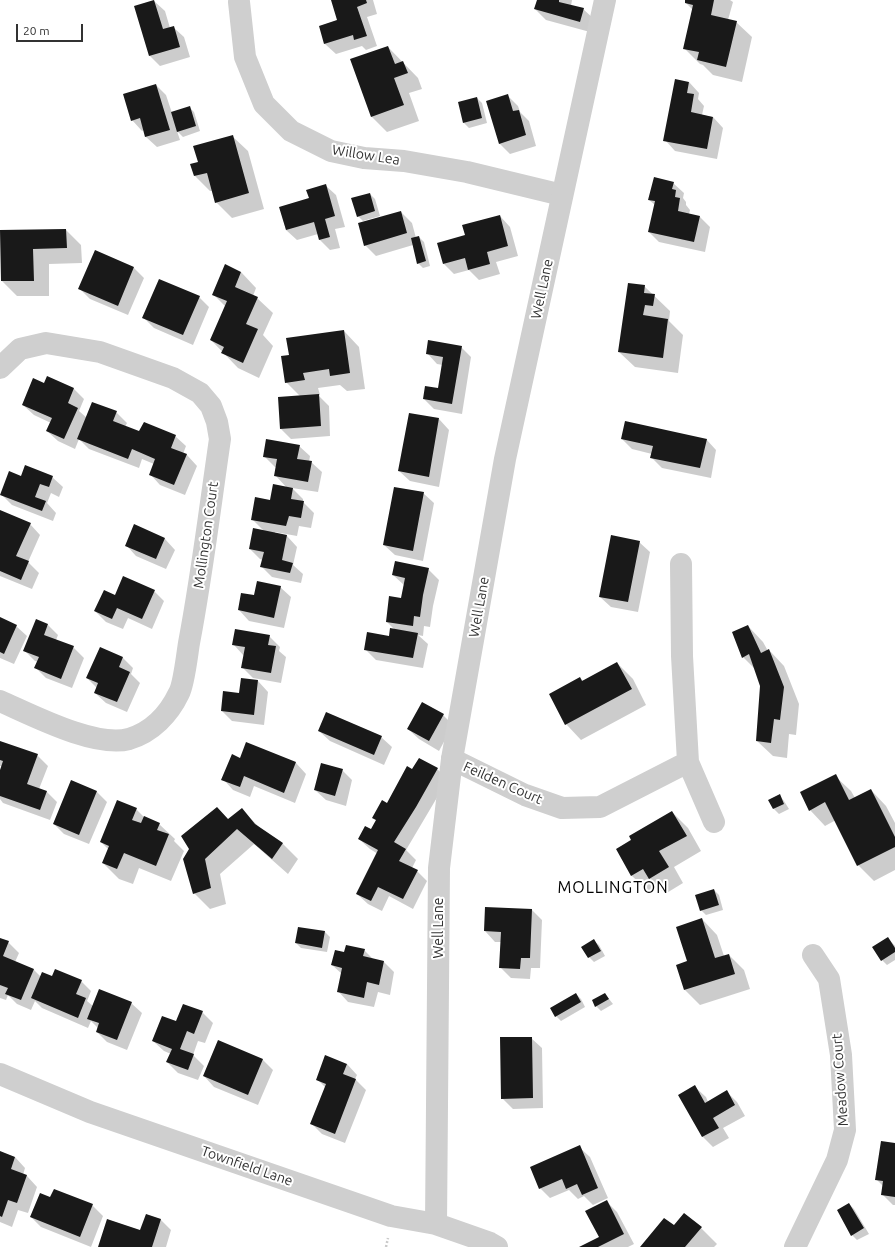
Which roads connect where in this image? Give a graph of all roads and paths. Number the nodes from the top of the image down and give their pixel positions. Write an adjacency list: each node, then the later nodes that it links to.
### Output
1 (605, 0): 3 (street, Well Lane)
2 (239, 2): 3 (street, Willow Lea)
3 (562, 195): 7 (street, Well Lane)
4 (0, 368): 6 (street, Mollington Court)
5 (681, 564): 8 (street)
6 (0, 701)
7 (452, 759): 8 (street, Feilden Court); 12 (street, Well Lane)
8 (688, 762): 9 (street)
9 (714, 822)
10 (814, 955): 14 (street, Meadow Court)
11 (0, 1074): 12 (street, Townfield Lane)
12 (436, 1224): 13 (street, Townfield Lane)
13 (497, 1247)
14 (795, 1247)

